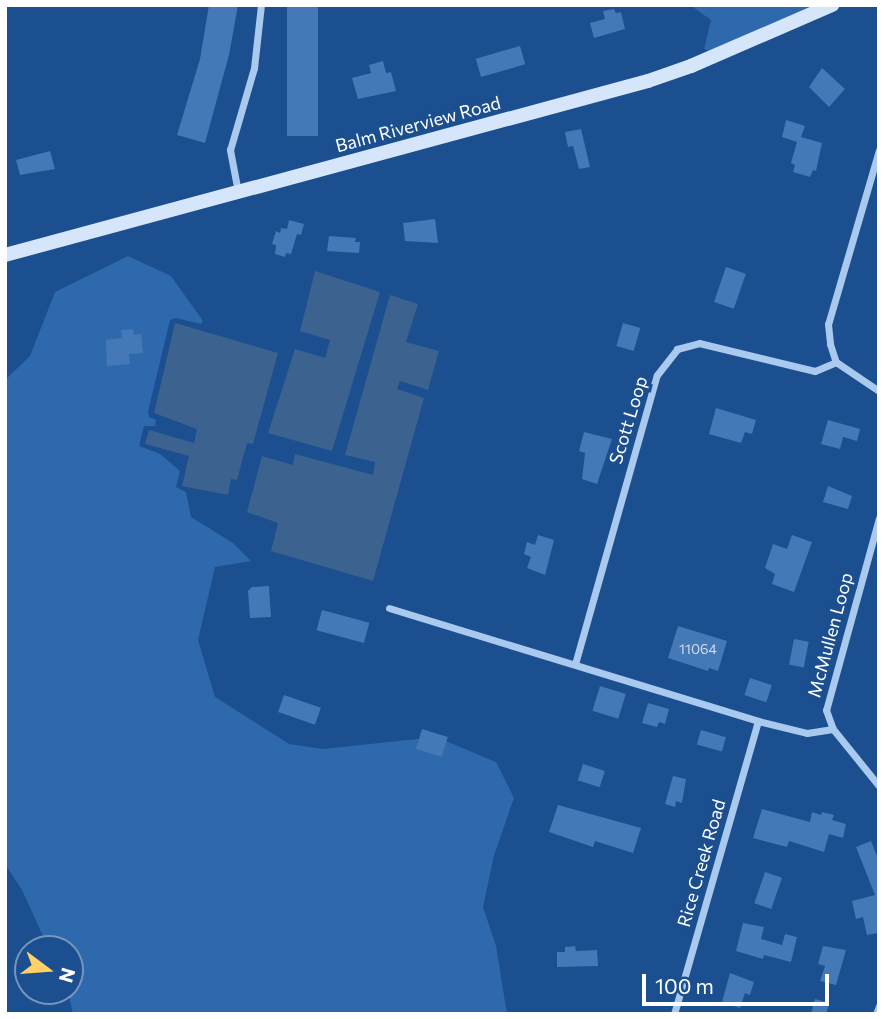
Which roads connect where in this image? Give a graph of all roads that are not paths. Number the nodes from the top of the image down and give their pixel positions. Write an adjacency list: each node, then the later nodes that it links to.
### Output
1 (261, 5): 4 (street)
2 (832, 5): 4 (main road, Balm Riverview Road)
3 (879, 150): 6 (street)
4 (238, 192): 5 (main road, Balm Riverview Road)
5 (5, 255)
6 (836, 362): 7 (street); 10 (street, Scott Loop)
7 (879, 391)
8 (879, 518): 12 (street, McMullen Loop)
9 (389, 608): 10 (street)
10 (575, 664): 11 (street)
11 (758, 721): 12 (street); 15 (street, Rice Creek Road)
12 (832, 729): 13 (street)
13 (879, 786)
14 (879, 1006): 16 (street)
15 (674, 1014)
16 (876, 1014)

